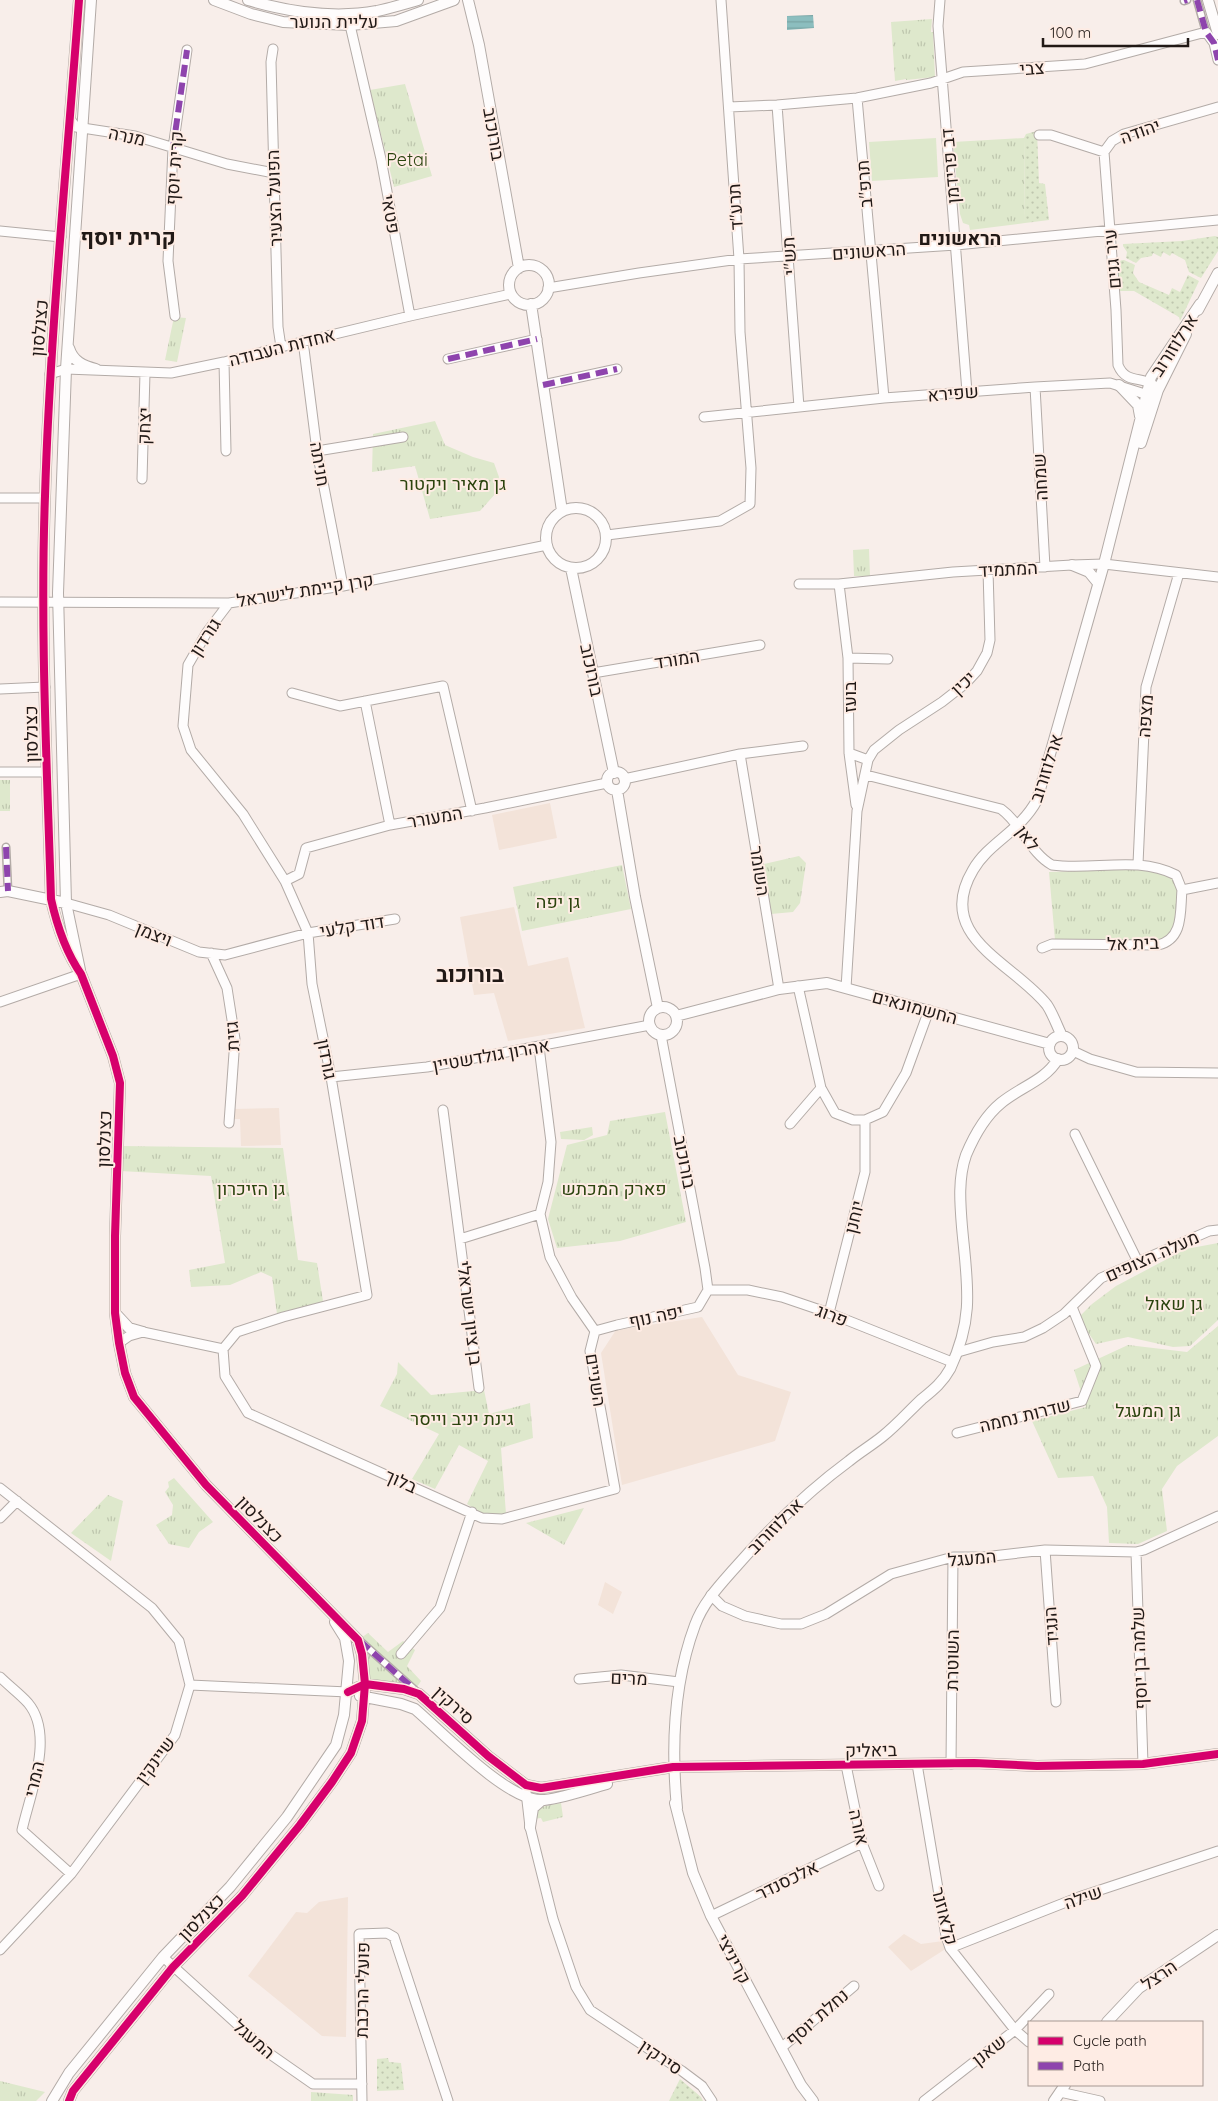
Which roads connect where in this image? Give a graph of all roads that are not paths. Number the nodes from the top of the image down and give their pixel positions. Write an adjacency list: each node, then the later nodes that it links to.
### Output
1 (79, 0): 23 (street, כצנלסון)
2 (91, 0): 24 (street, כצנלסון)
3 (214, 0): 12 (street, עליית הנוער)
4 (248, 0): 5 (street, עליית הנוער)
5 (418, 0)
6 (454, 0): 12 (street, עליית הנוער)
7 (468, 0): 37 (street, בורוכוב)
8 (721, 0): 21 (street, תרע"ד)
9 (940, 0): 18 (street, דב פרידמן)
10 (1196, 0): 13 (street)
11 (1208, 0): 14 (street)
12 (350, 25): 44 (street, פטאי)
13 (1206, 32): 17 (street); 18 (street, צבי)
14 (1218, 34)
15 (273, 49): 28 (street, הפועל הצעיר)
16 (187, 50): 26 (street, קרית יוסף)
17 (1218, 60)
18 (942, 79): 19 (street, צבי); 33 (street, דב פרידמן)
19 (857, 98): 20 (street); 34 (street, תרפ"ב)
20 (777, 106): 21 (street); 35 (street, תש"י)
21 (729, 107): 36 (street, תרע"ד)
22 (1218, 107): 27 (street, יהודה)
23 (70, 119): 24 (street, מנרה); 32 (street, כצנלסון)
24 (82, 128): 26 (street, מנרה); 46 (street, כצנלסון)
25 (1039, 135): 27 (street, יהודה)
26 (173, 148): 28 (street, מנרה); 43 (street, קרית יוסף)
27 (1104, 152): 31 (street, עיר גנים)
28 (274, 173): 48 (street, הפועל הצעיר)
29 (1218, 220): 31 (street, הראשונים)
30 (0, 231): 32 (street)
31 (1110, 231): 33 (street, הראשונים); 51 (street, עיר גנים)
32 (61, 237): 56 (street, כצנלסון)
33 (956, 245): 34 (street, הראשונים); 61 (street, דב פרידמן)
34 (870, 251): 35 (street, הראשונים); 63 (street, תרפ"ב)
35 (789, 257): 36 (street, הראשונים); 64 (street, תש"י)
36 (739, 259): 39 (street, הראשונים); 65 (street, תרע"ד)
37 (519, 268): 39 (street); 40 (street)
38 (1218, 273): 42 (street, ארלוזורוב)
39 (548, 288): 41 (street)
40 (511, 294): 41 (street); 44 (street, אחדות העבודה)
41 (531, 304): 45 (street)
42 (1200, 304): 57 (street, ארלוזורוב); 62 (street, ארלוזורוב)
43 (175, 316)
44 (410, 316): 47 (street, אחדות העבודה)
45 (537, 339): 49 (street); 59 (street)
46 (68, 341): 52 (street, כצנלסון); 53 (street)
47 (303, 341): 48 (street, אחדות העבודה); 70 (street, חניתה)
48 (281, 346): 50 (street, אחדות העבודה)
49 (448, 359)
50 (224, 362): 55 (street, אחדות העבודה); 69 (street)
51 (1118, 365): 57 (street); 58 (street, עיר גנים)
52 (66, 369): 53 (street, אחדות העבודה); 56 (street, אחדות העבודה); 91 (street, כצנלסון)
53 (96, 369): 55 (street, אחדות העבודה)
54 (617, 369): 59 (street)
55 (145, 373): 71 (street, יצחק)
56 (50, 374): 73 (street, כצנלסון)
57 (1150, 382): 62 (street, ארלוזורוב)
58 (1114, 384): 60 (street, שפירא); 62 (street, שפירא); 67 (street)
59 (543, 385): 75 (street)
60 (1035, 387): 61 (street, שפירא); 80 (street, שמחה)
61 (967, 392): 63 (street, שפירא)
62 (1153, 392): 67 (street, ארלוזורוב); 74 (street, ארלוזורוב)
63 (884, 398): 64 (street, שפירא)
64 (799, 407): 65 (street, שפירא)
65 (746, 413): 66 (street, שפירא); 76 (street)
66 (704, 417)
67 (1140, 418): 74 (street, ארלוזורוב)
68 (403, 437): 70 (street)
69 (226, 451)
70 (317, 451): 88 (street, חניתה)
71 (142, 479)
72 (0, 498): 73 (street)
73 (45, 498): 90 (street, כצנלסון)
74 (1120, 503): 78 (street, ארלוזורוב)
75 (562, 510): 76 (street); 77 (street)
76 (607, 535): 81 (street)
77 (547, 546): 81 (street); 88 (street, קרן קיימת לישראל)
78 (1104, 564): 79 (street, המתמיד); 83 (street, המתמיד); 87 (street, ארלוזורוב)
79 (1072, 565): 80 (street, המתמיד); 87 (street)
80 (1045, 567): 82 (street, המתמיד)
81 (571, 568): 96 (street, בורוכוב)
82 (988, 570): 86 (street, המתמיד); 104 (street, יכין)
83 (1178, 573): 84 (street, המתמיד); 117 (street, מצפה)
84 (1218, 576)
85 (799, 584): 86 (street, המתמיד)
86 (839, 584): 94 (street, בועז)
87 (1098, 584): 115 (street, ארלוזורוב)
88 (343, 586): 92 (street, קרן קיימת לישראל)
89 (0, 602): 90 (street, קרן קיימת לישראל)
90 (44, 602): 91 (street, קרן קיימת לישראל); 97 (street, כצנלסון)
91 (58, 602): 92 (street, קרן קיימת לישראל); 123 (street, כצנלסון)
92 (229, 602): 118 (street, גורדון)
93 (760, 645): 96 (street, המורד)
94 (848, 658): 95 (street); 102 (street, בועז)
95 (888, 660)
96 (593, 673): 107 (street, בורוכוב)
97 (45, 687): 98 (street); 106 (street, כצנלסון)
98 (0, 689)
99 (292, 693): 100 (street)
100 (365, 701): 112 (street); 114 (street)
101 (803, 746): 103 (street)
102 (849, 753): 104 (street); 113 (street, בועז)
103 (740, 754): 109 (street); 131 (street, השומר)
104 (868, 760): 108 (street)
105 (0, 772): 106 (street)
106 (47, 772): 122 (street, כצנלסון)
107 (614, 772): 109 (street); 110 (street)
108 (866, 775): 113 (street, בועז); 115 (street, לאן)
109 (624, 779): 111 (street)
110 (607, 783): 111 (street); 112 (street, המעורר)
111 (617, 790): 133 (street)
112 (472, 811): 114 (street, המעורר)
113 (857, 811): 130 (street, בועז)
114 (390, 825): 118 (street, המעורר)
115 (1018, 826): 117 (street, לאן); 138 (street, ארלוזורוב)
116 (6, 847): 121 (street)
117 (1138, 864): 120 (street, לאן)
118 (285, 881): 125 (street, גורדון)
119 (1218, 883): 120 (street)
120 (1182, 890): 126 (street, בית אל)
121 (4, 892): 122 (street, ויצמן)
122 (51, 899): 123 (street, ויצמן); 128 (street, כצנלסון)
123 (66, 903): 127 (street, ויצמן); 128 (street, כצנלסון)
124 (396, 919): 125 (street, דוד קלעי)
125 (308, 933): 127 (street, ויצמן); 144 (street, גורדון)
126 (1042, 948)
127 (210, 953): 148 (street, גזית)
128 (80, 974): 132 (street); 158 (street, כצנלסון)
129 (798, 986): 130 (street, החשמונאים); 131 (street, החשמונאים); 145 (street)
130 (846, 988): 134 (street, החשמונאים)
131 (779, 989): 135 (street)
132 (0, 1002)
133 (658, 1008): 135 (street); 136 (street)
134 (929, 1010): 139 (street, החשמונאים); 147 (street)
135 (676, 1016): 137 (street)
136 (650, 1025): 137 (street); 140 (street, אהרון גולדשטיין)
137 (661, 1035): 155 (street, בורוכוב)
138 (1062, 1036): 139 (street); 141 (street)
139 (1050, 1044): 142 (street)
140 (538, 1047): 144 (street, אהרון גולדשטיין); 151 (street, השניים)
141 (1073, 1051): 142 (street); 143 (street)
142 (1058, 1059): 163 (street, ארלוזורוב)
143 (1218, 1073)
144 (331, 1076): 162 (street, גורדון)
145 (821, 1088): 147 (street); 149 (street)
146 (443, 1110): 153 (street, בן ציון ישראלי)
147 (866, 1120): 157 (street, יוחנן)
148 (229, 1123)
149 (790, 1124)
150 (1075, 1134): 154 (street)
151 (540, 1214): 153 (street, בן ציון ישראלי); 159 (street, השניים)
152 (1218, 1230): 154 (street, מעלה הצופים)
153 (460, 1239): 165 (street, בן ציון ישראלי)
154 (1138, 1262): 156 (street, מעלה הצופים)
155 (708, 1290): 157 (street, פרוג); 159 (street, יפה נוף)
156 (1072, 1307): 163 (street, מעלה הצופים); 166 (street, שדרות נחמה)
157 (829, 1313): 164 (street, פרוג)
158 (116, 1314): 160 (street); 161 (street, כצנלסון)
159 (595, 1331): 169 (street, השניים)
160 (143, 1332): 161 (street); 162 (street)
161 (119, 1343): 176 (street, כצנלסון)
162 (223, 1350): 169 (street, בלוך)
163 (958, 1352): 164 (street, ארלוזורוב)
164 (952, 1362): 175 (street, ארלוזורוב)
165 (479, 1388)
166 (957, 1433)
167 (0, 1488): 168 (street)
168 (17, 1501): 171 (street); 182 (street)
169 (472, 1512): 178 (street)
170 (1218, 1516): 173 (street, המעגל)
171 (0, 1518)
172 (1046, 1550): 173 (street, המעגל); 174 (street, המעגל); 187 (street, הנגיד)
173 (1136, 1552): 191 (street, שלמה בן יוסף)
174 (953, 1557): 175 (street, המעגל); 190 (street, השוטרת)
175 (711, 1595): 183 (street, ארלוזורוב)
176 (330, 1612): 177 (street, כצנלסון); 184 (street, כצנלסון)
177 (358, 1640): 181 (street, כצנלסון); 185 (street, סירקין)
178 (401, 1654)
179 (0, 1677): 200 (street, המרי)
180 (579, 1679): 183 (street, מרים)
181 (365, 1684): 184 (street, סירקין); 185 (street, סירקין); 186 (street, כצנלסון)
182 (190, 1685): 184 (street, סירקין); 200 (street, שיינקין)
183 (678, 1686): 193 (street, ארלוזורוב)
184 (348, 1692): 186 (street, סירקין); 206 (street, כצנלסון)
185 (419, 1694): 194 (street, סירקין)
186 (365, 1698): 195 (street, סירקין); 207 (street, כצנלסון)
187 (1056, 1702)
188 (1218, 1754): 191 (street, ביאליק)
189 (917, 1764): 190 (street, ביאליק); 192 (street, ביאליק); 204 (street, קלאוזנר)
190 (951, 1764): 191 (street, ביאליק)
191 (1142, 1764)
192 (846, 1765): 193 (street, ביאליק); 198 (street, אורה)
193 (670, 1768): 194 (street, ביאליק); 196 (street, ביאליק); 202 (street, קריניצי)
194 (526, 1785): 195 (street, סירקין)
195 (526, 1798): 196 (street, ביאליק); 197 (street, סירקין)
196 (542, 1800): 197 (street)
197 (530, 1827): 220 (street, סירקין)
198 (862, 1844): 201 (street, אורה); 202 (street, אלכסנדר)
199 (1218, 1850): 204 (street, שילה)
200 (71, 1874): 205 (street, שיינקין)
201 (879, 1886)
202 (711, 1916): 213 (street, קריניצי)
203 (1218, 1934): 210 (street, הרצל)
204 (950, 1948): 211 (street, קלאוזנר)
205 (0, 1950)
206 (163, 1957): 207 (street, המעגל); 216 (street, כצנלסון)
207 (174, 1967): 214 (street, המעגל); 217 (street, כצנלסון)
208 (854, 1986): 213 (street, נחלת יוסף)
209 (1049, 1994): 211 (street, שאנן)
210 (1108, 2021)
211 (1015, 2030): 212 (street, קלאוזנר); 222 (street, שאנן)
212 (1028, 2041)
213 (781, 2048): 221 (street, קריניצי)
214 (362, 2084): 218 (street, פועלי הרכבת); 219 (street, פועלי הרכבת)
215 (1060, 2093): 223 (street)
216 (52, 2101)
217 (69, 2101)
218 (362, 2101)
219 (448, 2101)
220 (712, 2101)
221 (813, 2101)
222 (924, 2101)
223 (1100, 2101)

